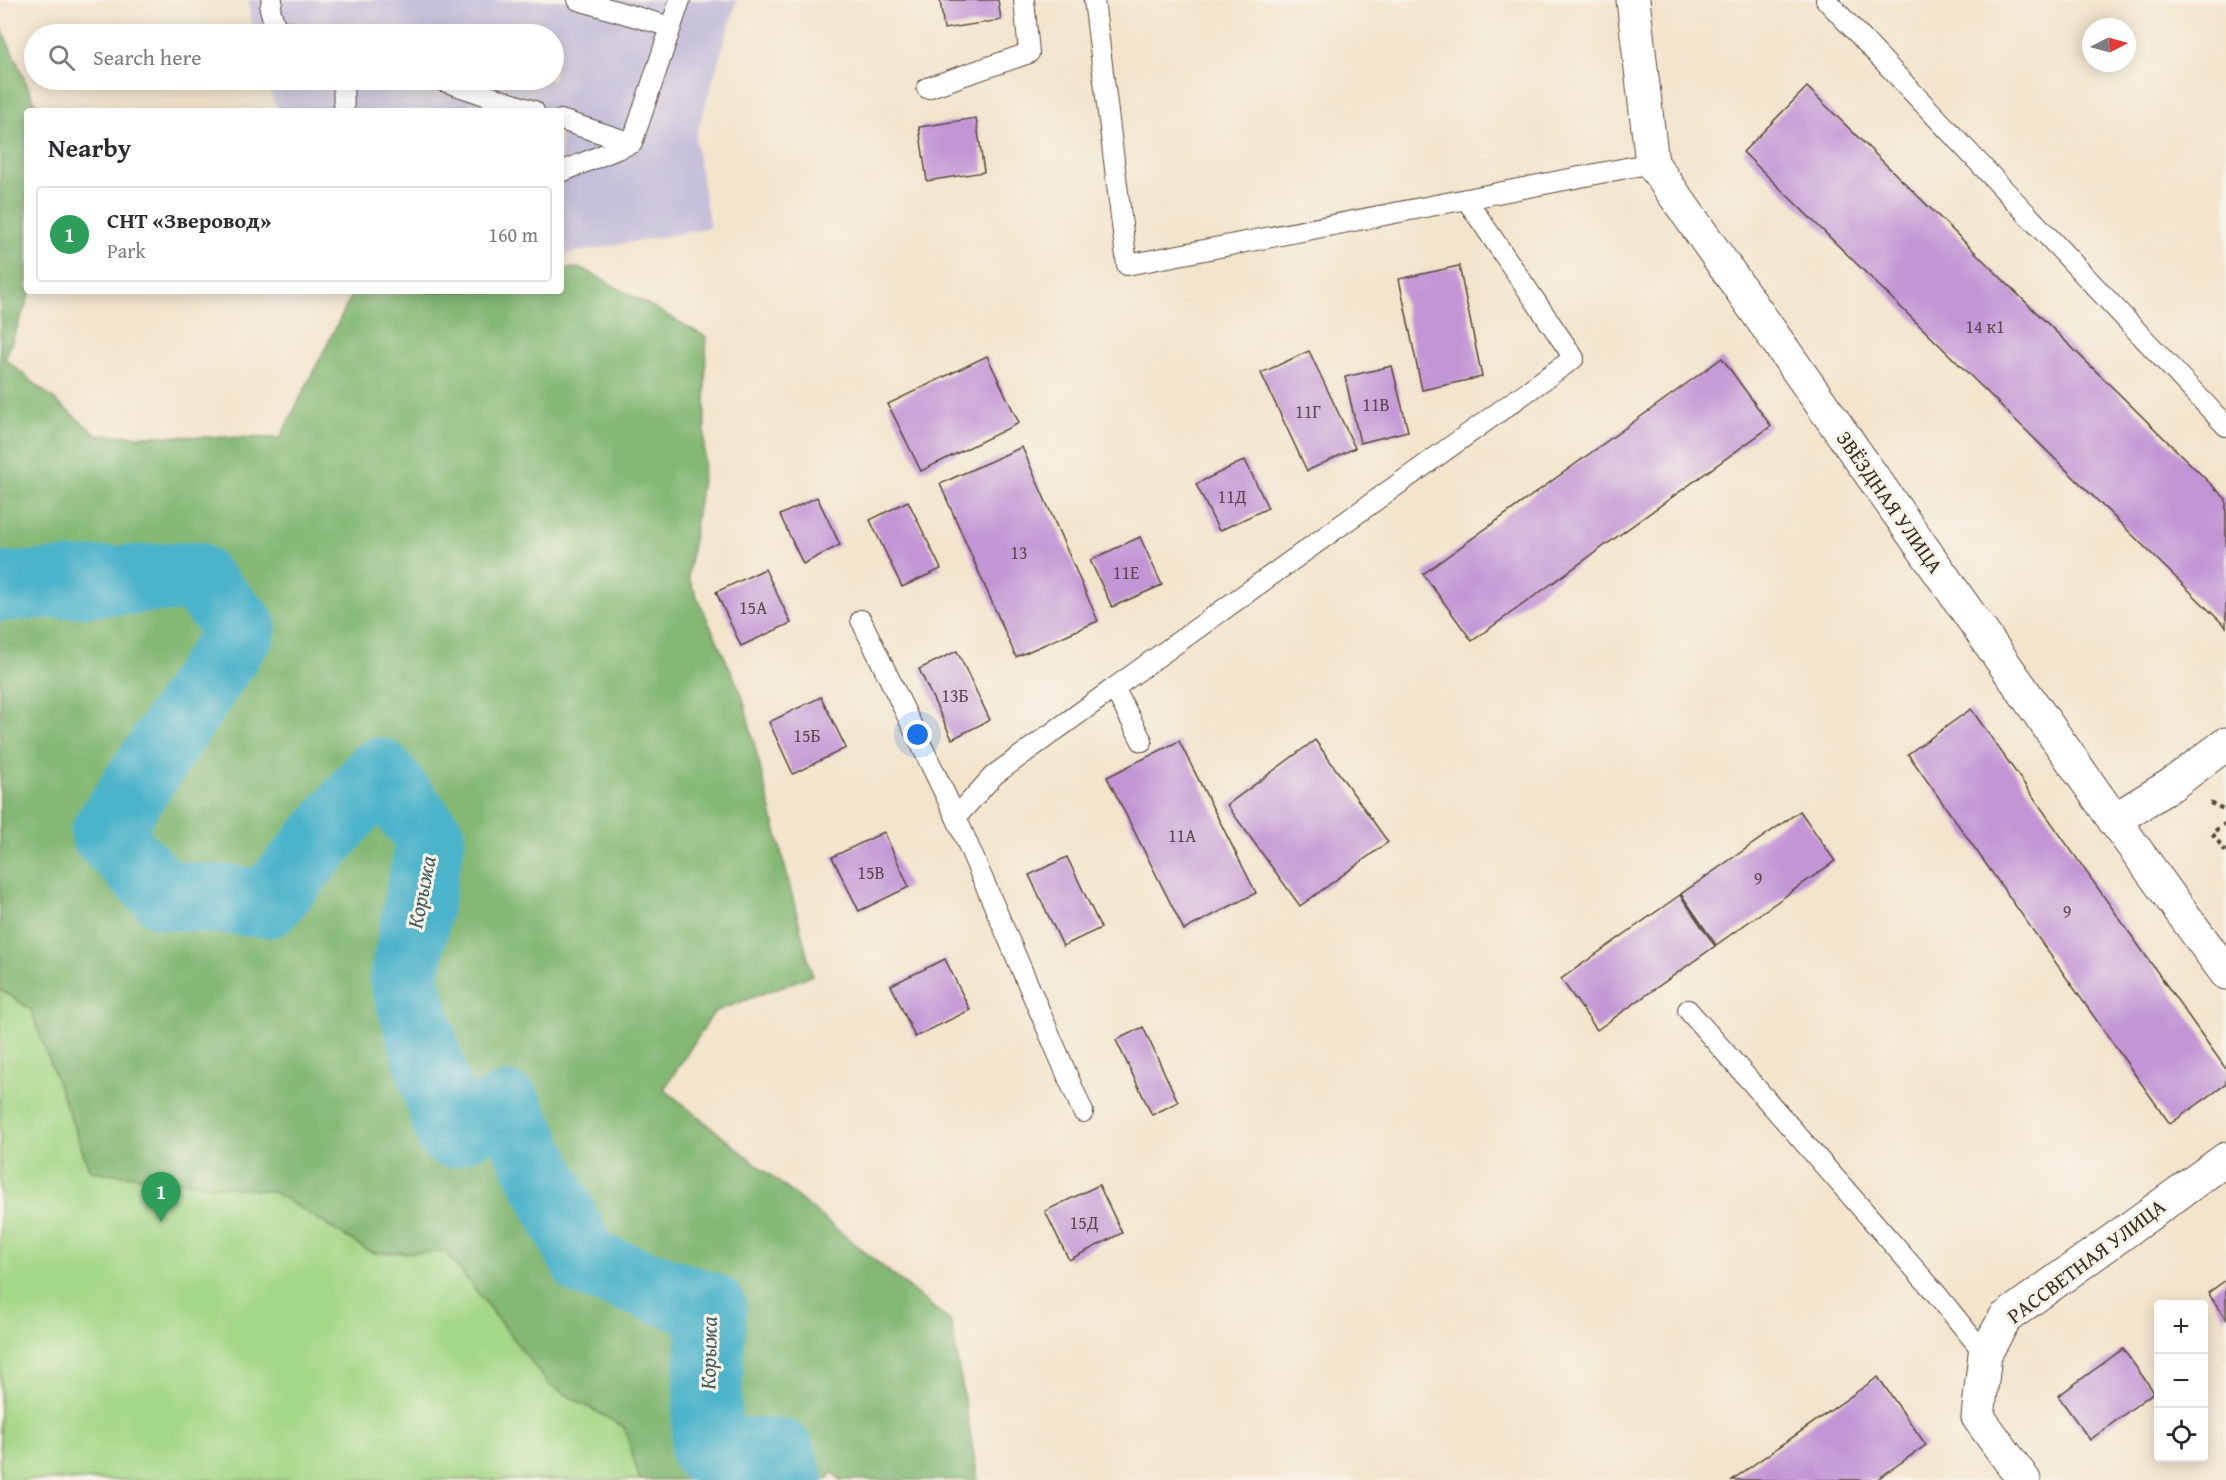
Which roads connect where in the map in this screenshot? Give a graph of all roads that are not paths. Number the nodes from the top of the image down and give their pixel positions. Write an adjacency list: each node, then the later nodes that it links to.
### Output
1 (272, 0): 8 (lane)
2 (578, 0): 9 (lane)
3 (680, 0): 9 (lane)
4 (1024, 0): 10 (lane)
5 (1094, 0): 19 (lane)
6 (1633, 0): 17 (street, ЗВЁЗДНАЯ УЛИЦА)
7 (1826, 0): 20 (lane)
8 (274, 24)
9 (670, 27): 16 (lane)
10 (927, 88)
11 (343, 90): 13 (lane)
12 (470, 90): 14 (lane)
13 (344, 108)
14 (525, 108)
15 (564, 121): 16 (lane)
16 (632, 143): 18 (lane)
17 (1652, 163): 19 (lane); 26 (street, ЗВЁЗДНАЯ УЛИЦА)
18 (564, 171)
19 (1466, 199): 22 (lane)
20 (2226, 426)
21 (861, 620): 25 (lane)
22 (1114, 688): 23 (lane); 25 (lane)
23 (1142, 741)
24 (2226, 744): 26 (street)
25 (956, 817): 29 (lane)
26 (2114, 820): 27 (street, ЗВЁЗДНАЯ УЛИЦА)
27 (2226, 973)
28 (1688, 1010): 31 (lane)
29 (1083, 1112)
30 (2226, 1159): 31 (street, РАССВЕТНАЯ УЛИЦА)
31 (1985, 1354): 32 (street, РАССВЕТНАЯ УЛИЦА)
32 (2024, 1480)

